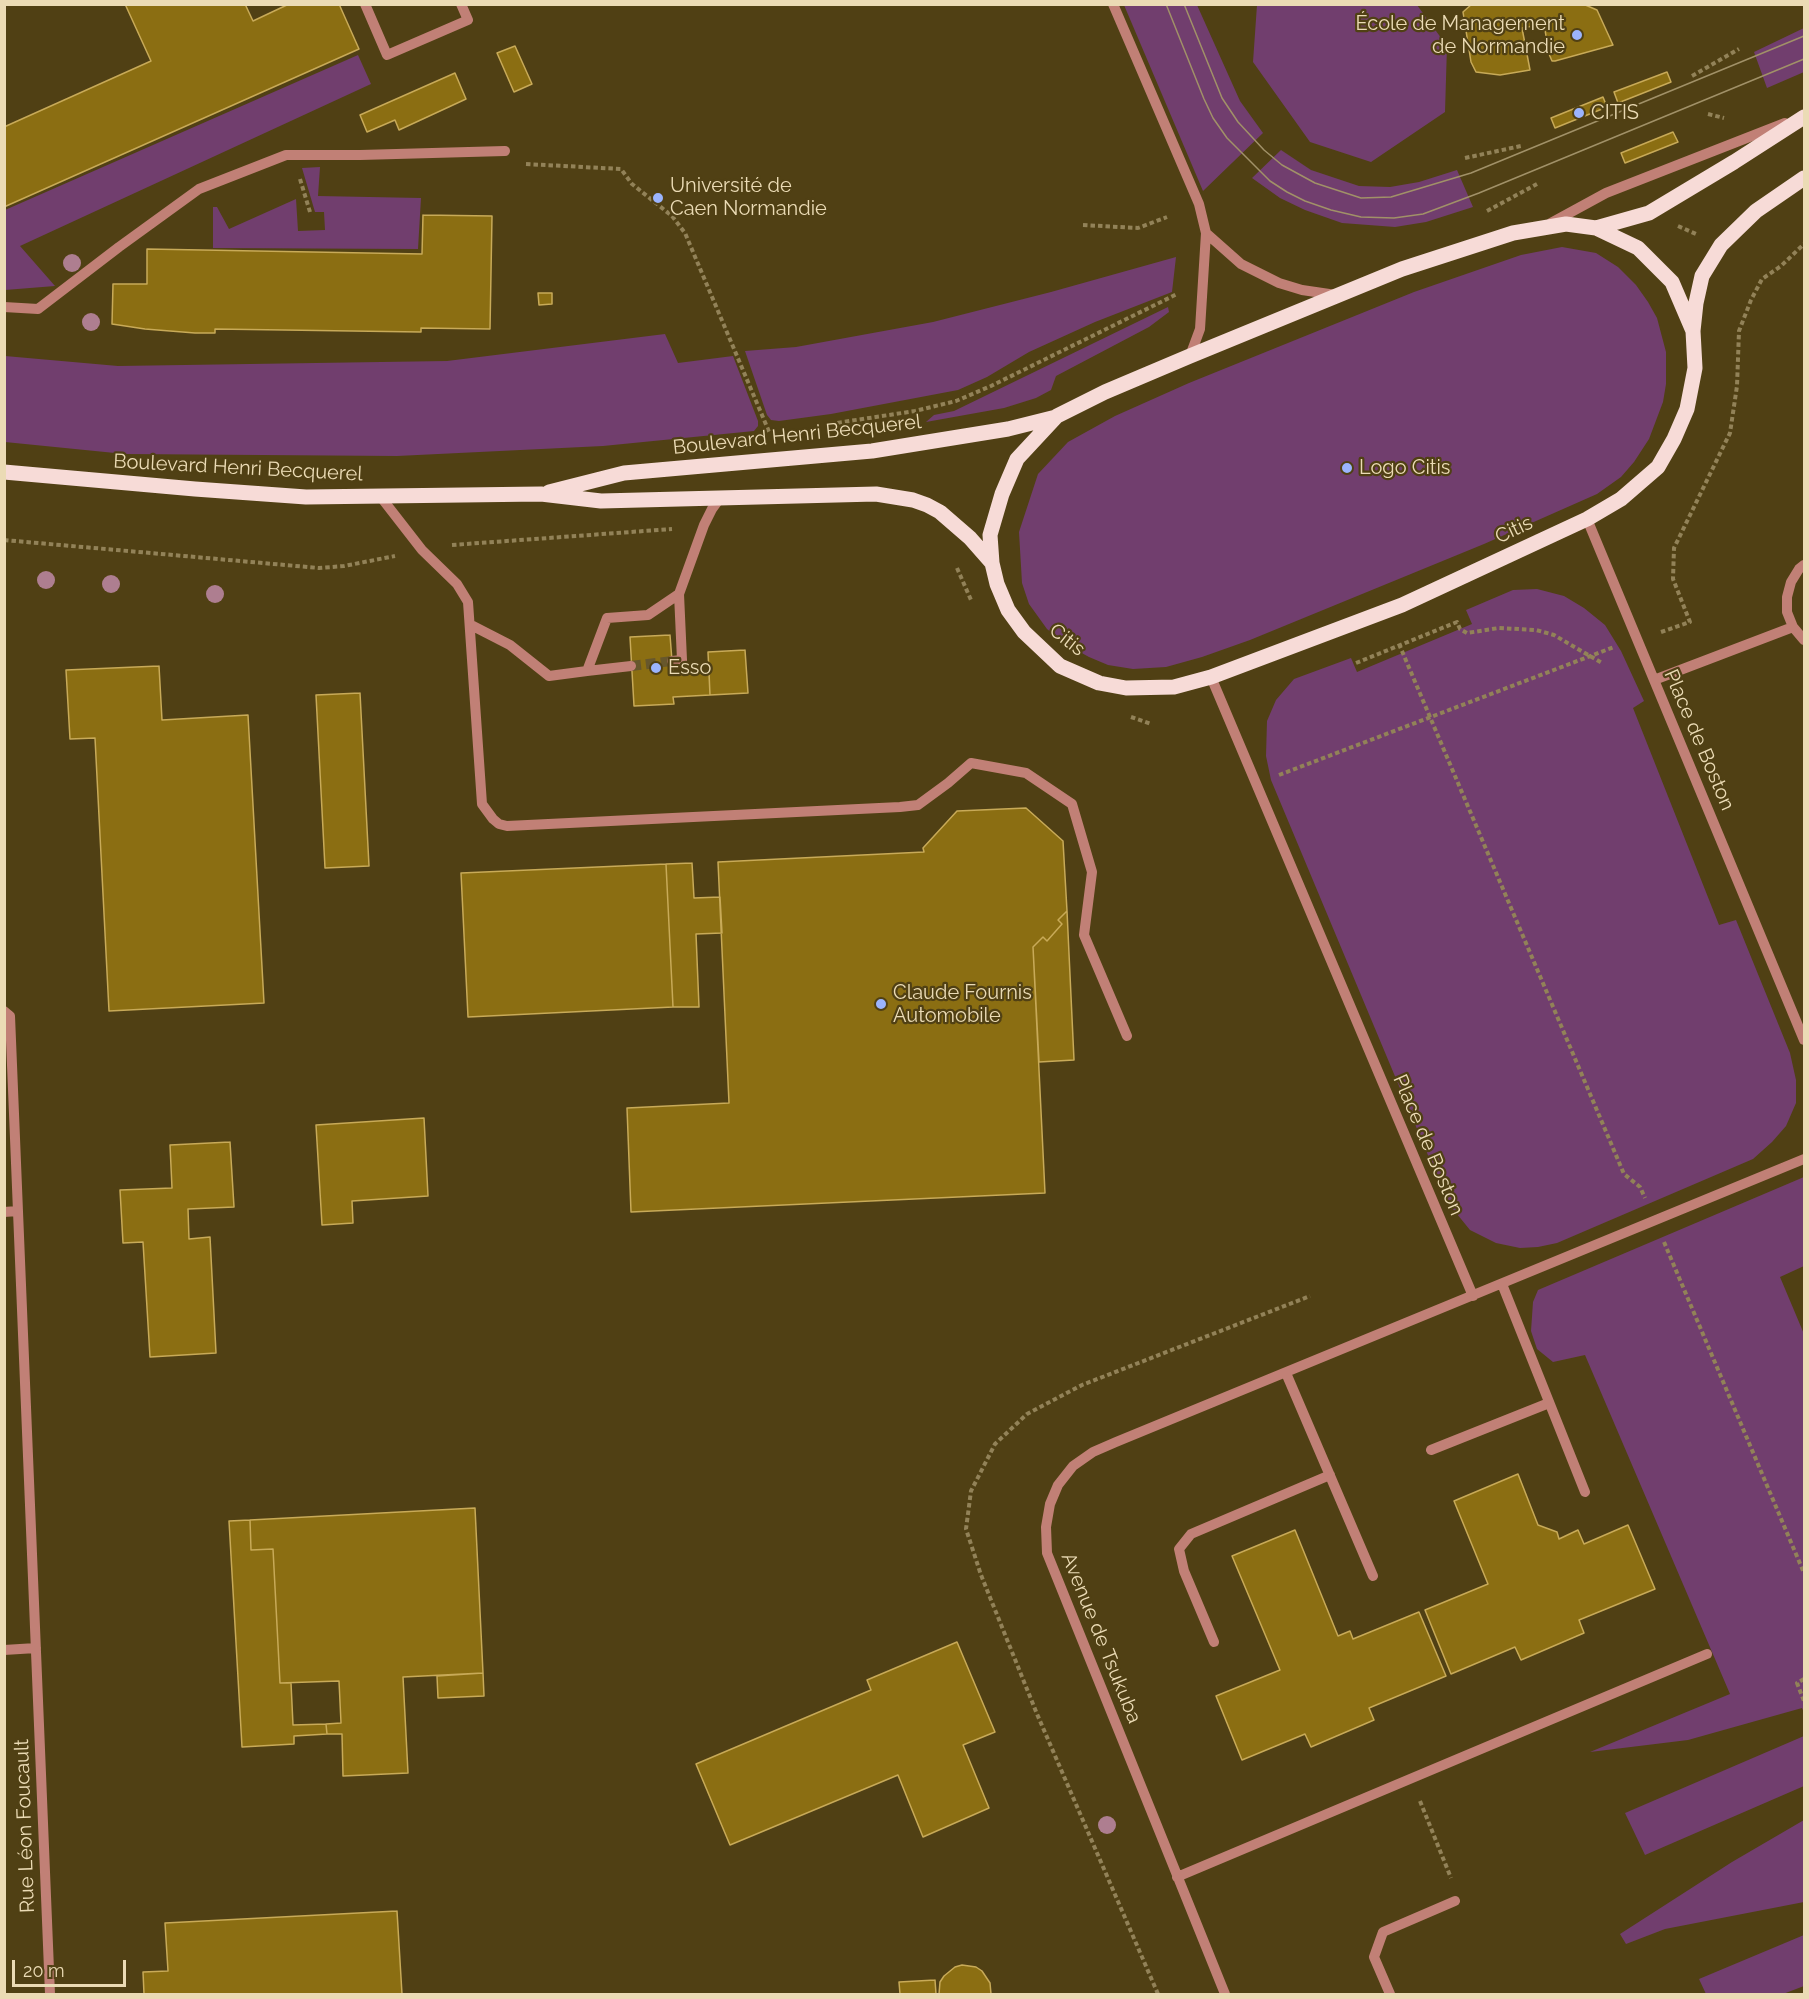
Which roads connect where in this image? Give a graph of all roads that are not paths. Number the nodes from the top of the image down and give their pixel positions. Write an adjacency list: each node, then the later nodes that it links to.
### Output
1 (364, 4): 2 (street)
2 (461, 4)
3 (1113, 4): 9 (street)
4 (1804, 116): 7 (street); 8 (main road)
5 (505, 151): 11 (street)
6 (1804, 178): 12 (main road)
7 (1544, 228): 8 (main road, Citis); 10 (main road, Citis)
8 (1596, 228): 12 (main road)
9 (1206, 233): 10 (street); 13 (street)
10 (1336, 295): 13 (main road, Citis)
11 (4, 307)
12 (1694, 331): 19 (main road, Citis)
13 (1190, 356): 14 (main road, Citis)
14 (1057, 416): 16 (main road, Boulevard Henri Becquerel); 20 (main road, Citis)
15 (4, 472): 17 (main road, Boulevard Henri Becquerel)
16 (541, 494): 17 (main road, Boulevard Henri Becquerel); 18 (main road, Boulevard Henri Becquerel)
17 (381, 496): 23 (street)
18 (720, 498): 20 (main road, Boulevard Henri Becquerel); 22 (street)
19 (1587, 519): 29 (main road, Citis); 30 (street, Place de Boston)
20 (992, 563): 29 (main road, Citis)
21 (1804, 565): 24 (street)
22 (679, 594): 26 (street); 28 (street)
23 (471, 624): 28 (street); 32 (street)
24 (1793, 627): 25 (street); 30 (street)
25 (1804, 640)
26 (672, 661)
27 (631, 666): 28 (street)
28 (587, 671)
29 (1211, 677): 38 (street, Place de Boston)
30 (1654, 680): 33 (street, Place de Boston)
31 (4, 1011): 35 (street, Rue Léon Foucault)
32 (1127, 1036)
33 (1804, 1040)
34 (1804, 1159): 37 (street)
35 (18, 1211): 36 (street); 46 (street, Rue Léon Foucault)
36 (4, 1212)
37 (1502, 1284): 38 (street); 40 (street)
38 (1473, 1296): 39 (street, Avenue de Tsukuba)
39 (1286, 1373): 42 (street); 49 (street, Avenue de Tsukuba)
40 (1549, 1403): 41 (street); 43 (street)
41 (1431, 1450)
42 (1330, 1475): 44 (street); 45 (street)
43 (1585, 1492)
44 (1374, 1576)
45 (1214, 1642)
46 (36, 1648): 47 (street); 51 (street, Rue Léon Foucault)
47 (4, 1650)
48 (1707, 1654): 49 (street)
49 (1177, 1877): 52 (street, Avenue de Tsukuba)
50 (1455, 1901): 53 (street)
51 (50, 1995)
52 (1225, 1995)
53 (1390, 1995)

